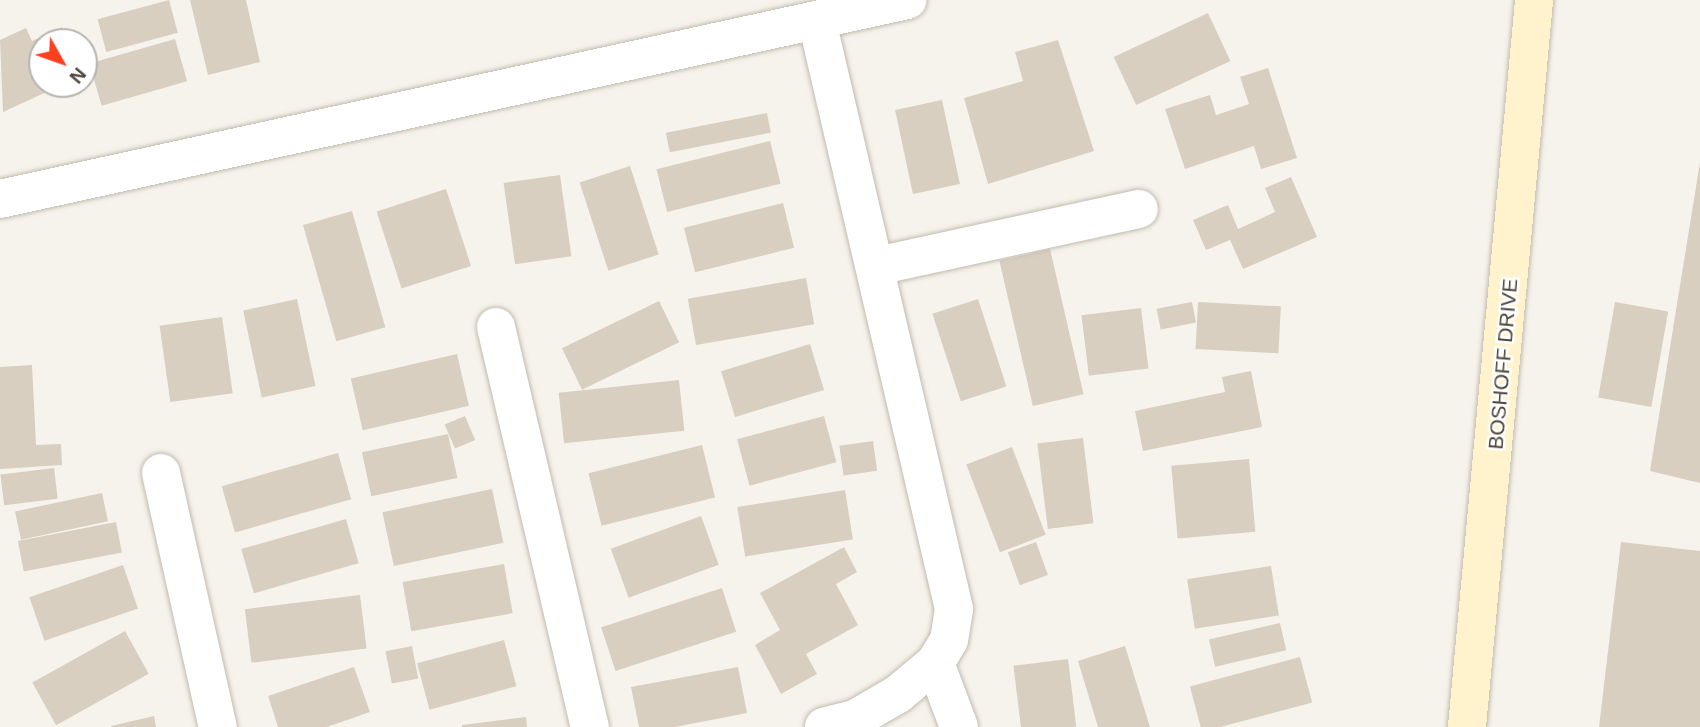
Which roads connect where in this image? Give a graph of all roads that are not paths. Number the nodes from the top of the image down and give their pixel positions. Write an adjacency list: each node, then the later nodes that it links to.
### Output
1 (907, 0): 3 (street)
2 (1534, 0): 14 (main road, BOSHOFF DRIVE)
3 (817, 21): 4 (street); 6 (street)
4 (0, 199)
5 (1139, 208): 6 (street)
6 (877, 266): 9 (street)
7 (496, 327): 11 (street)
8 (161, 473): 10 (street)
9 (936, 663): 12 (street); 13 (street)
10 (218, 727)
11 (590, 727)
12 (824, 727)
13 (959, 727)
14 (1467, 727)

